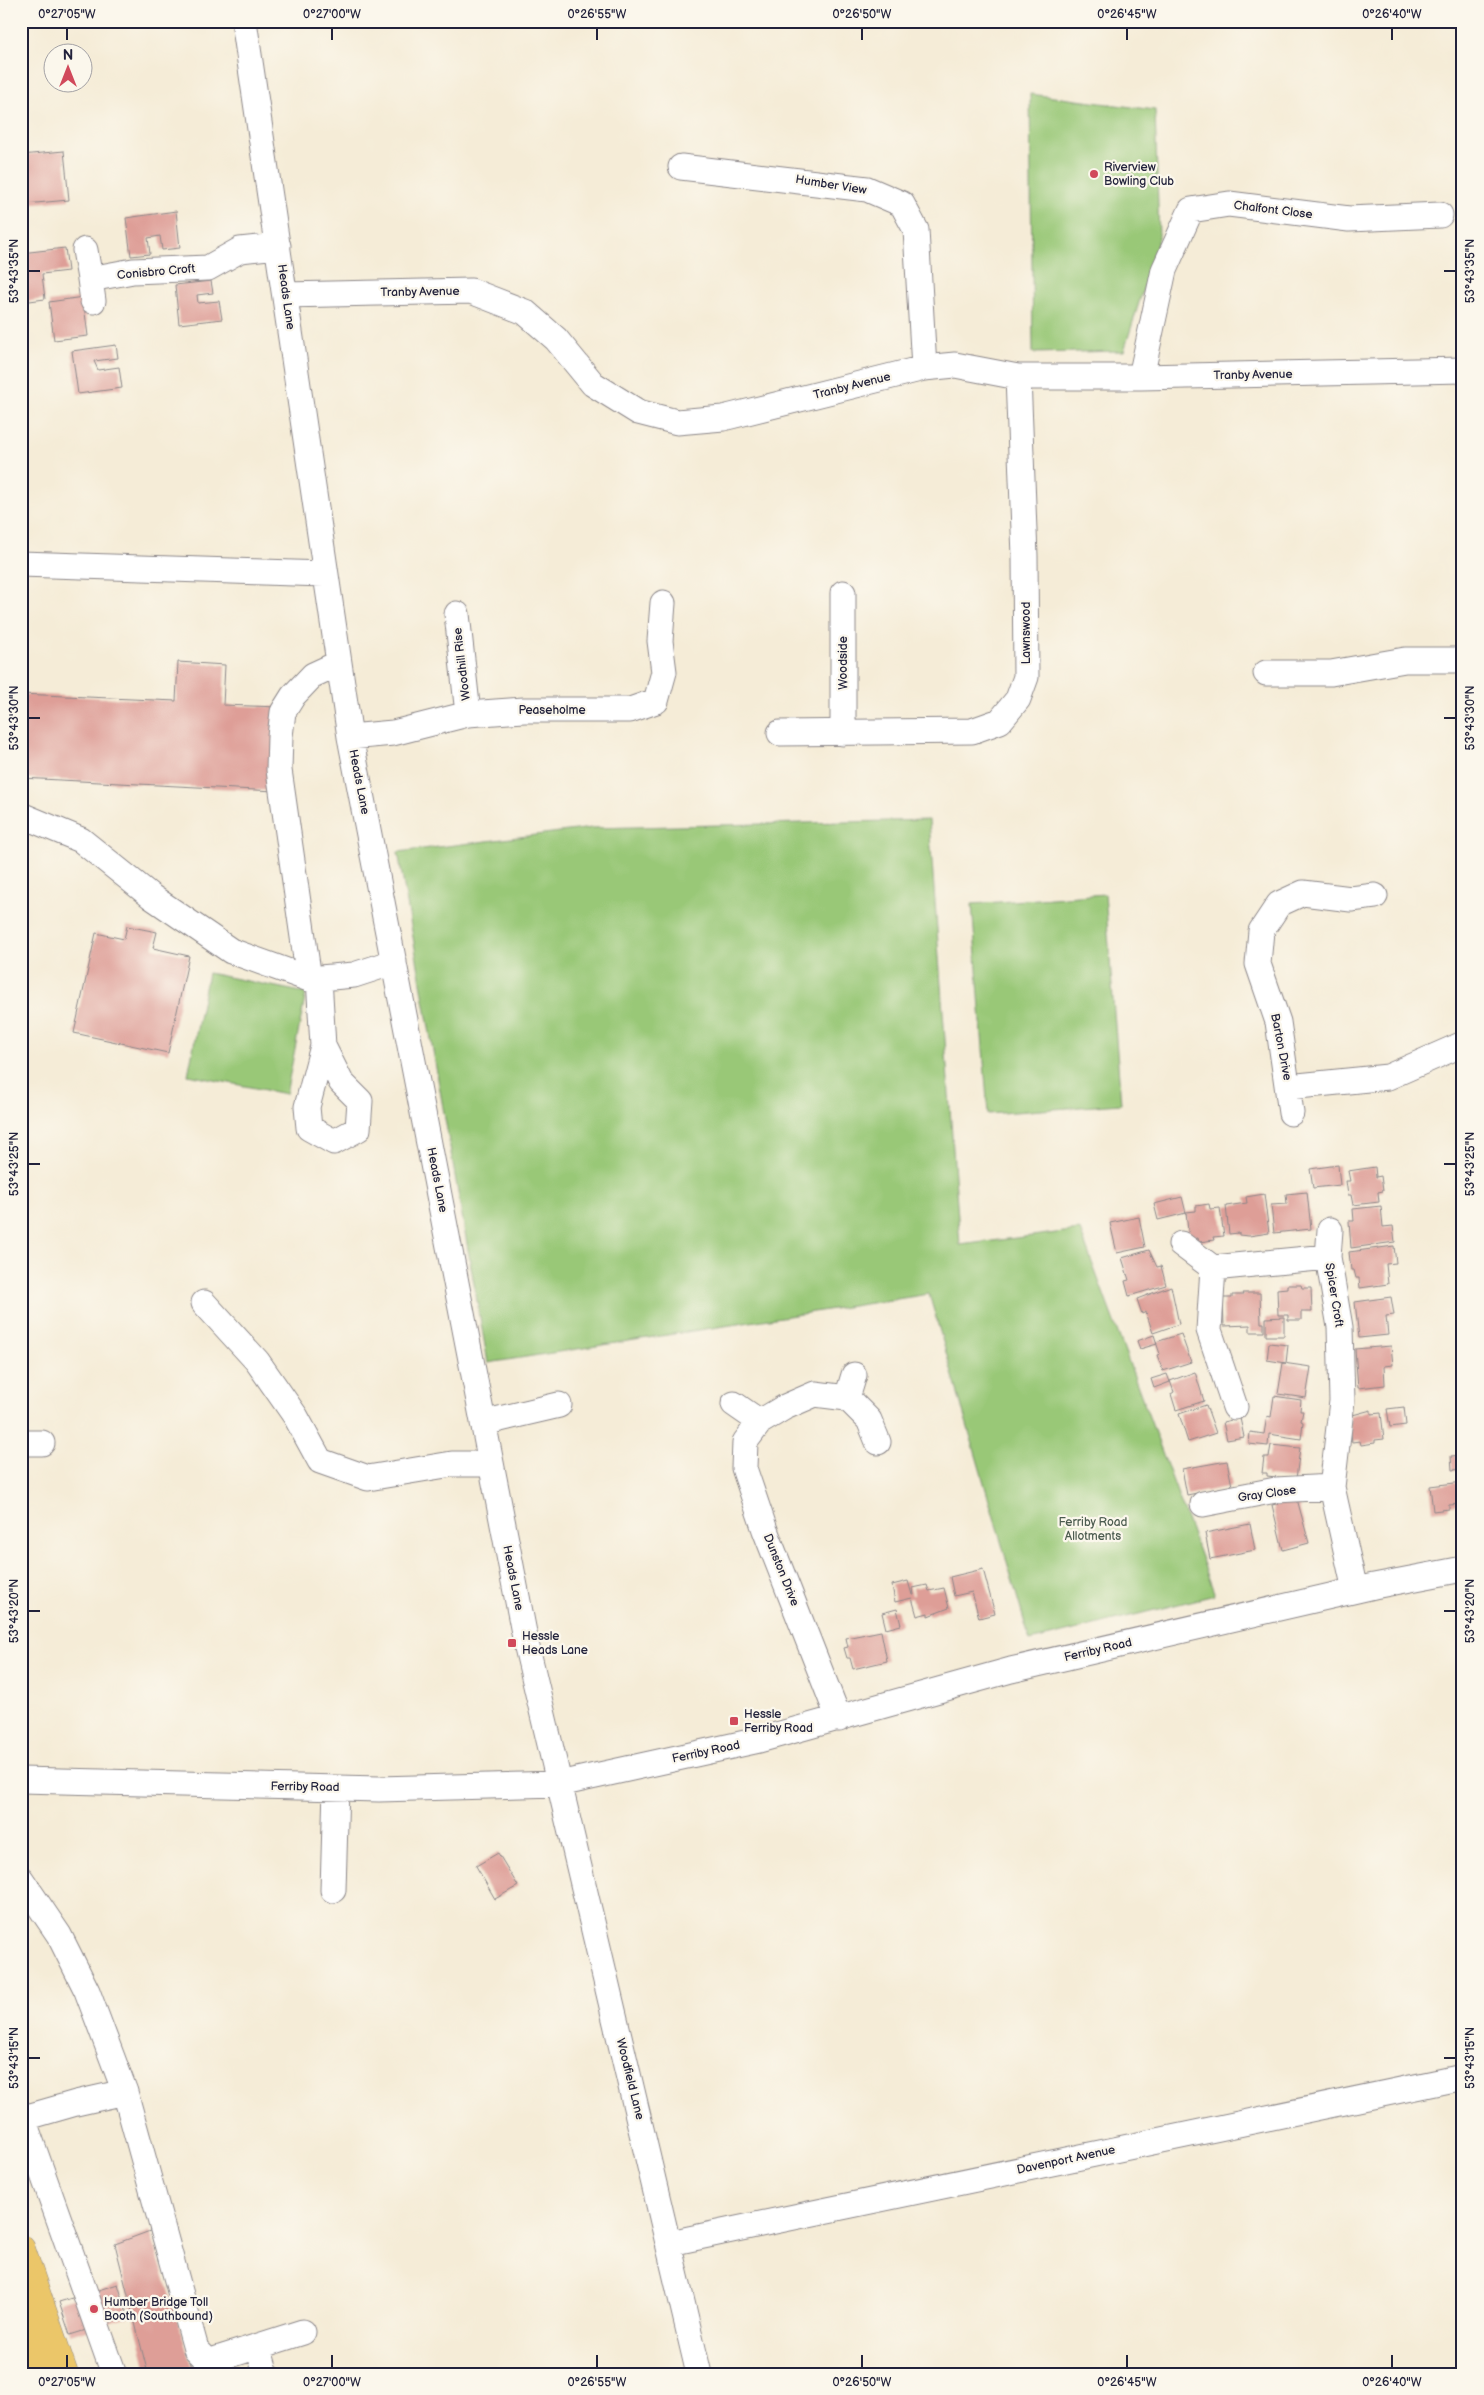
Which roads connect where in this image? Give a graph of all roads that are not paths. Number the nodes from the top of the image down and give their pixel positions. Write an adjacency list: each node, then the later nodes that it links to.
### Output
1 (244, 21): 4 (street, Heads Lane)
2 (680, 167): 7 (street, Humber View)
3 (1440, 215): 10 (street, Chalfont Close)
4 (278, 246): 5 (street, Conisbro Croft); 6 (street, Heads Lane)
5 (85, 250)
6 (286, 295): 7 (street, Tranby Avenue); 12 (street, Heads Lane)
7 (924, 368): 9 (street, Tranby Avenue)
8 (1463, 370): 10 (street, Tranby Avenue)
9 (1018, 378): 10 (street, Tranby Avenue); 21 (street, Lawnswood)
10 (1141, 378)
11 (21, 564): 12 (street)
12 (324, 574): 17 (street, Heads Lane)
13 (844, 593): 21 (street, Woodside)
14 (663, 603): 19 (street, Peaseholme)
15 (457, 614): 19 (street, Woodhill Rise)
16 (1463, 660): 18 (street)
17 (339, 663): 22 (street, Heads Lane); 26 (street)
18 (1266, 673)
19 (468, 714): 22 (street, Peaseholme)
20 (780, 733): 21 (street, Lawnswood)
21 (843, 733)
22 (350, 737): 25 (street, Heads Lane)
23 (21, 815): 26 (street)
24 (1375, 896): 29 (street, Barton Drive)
25 (394, 962): 26 (street); 40 (street, Heads Lane)
26 (314, 978): 28 (street)
27 (1463, 1044): 29 (street, Barton Drive)
28 (323, 1046)
29 (1288, 1087): 30 (street, Barton Drive)
30 (1291, 1113)
31 (1330, 1230): 33 (street)
32 (1181, 1244): 34 (street)
33 (1328, 1257): 34 (street, Spicer Croft); 43 (street, Spicer Croft)
34 (1213, 1268): 38 (street)
35 (204, 1303): 42 (street)
36 (734, 1404): 39 (street)
37 (559, 1405): 40 (street)
38 (1235, 1407)
39 (760, 1422): 41 (street, Dunston Drive); 47 (street, Dunston Drive)
40 (483, 1423): 42 (street, Heads Lane)
41 (878, 1442)
42 (490, 1464): 49 (street, Heads Lane)
43 (1332, 1488): 44 (street, Gray Close); 46 (street, Spicer Croft)
44 (1203, 1504)
45 (1463, 1569): 46 (street, Ferriby Road)
46 (1356, 1590): 47 (street, Ferriby Road)
47 (839, 1719): 49 (street, Ferriby Road)
48 (21, 1780): 50 (street, Ferriby Road)
49 (559, 1784): 50 (street, Ferriby Road); 56 (street, Woodfield Lane)
50 (336, 1788): 52 (street)
51 (21, 1879): 54 (street)
52 (333, 1890)
53 (1463, 2078): 56 (street, Davenport Avenue)
54 (125, 2092): 55 (street); 61 (street)
55 (23, 2116): 64 (street)
56 (670, 2243): 66 (street, Woodfield Lane)
57 (21, 2250): 63 (highway)
58 (21, 2322): 62 (highway)
59 (303, 2332): 60 (street)
60 (258, 2347): 61 (street); 65 (street)
61 (210, 2365)
62 (40, 2374)
63 (64, 2374)
64 (114, 2374)
65 (266, 2374)
66 (699, 2374)

